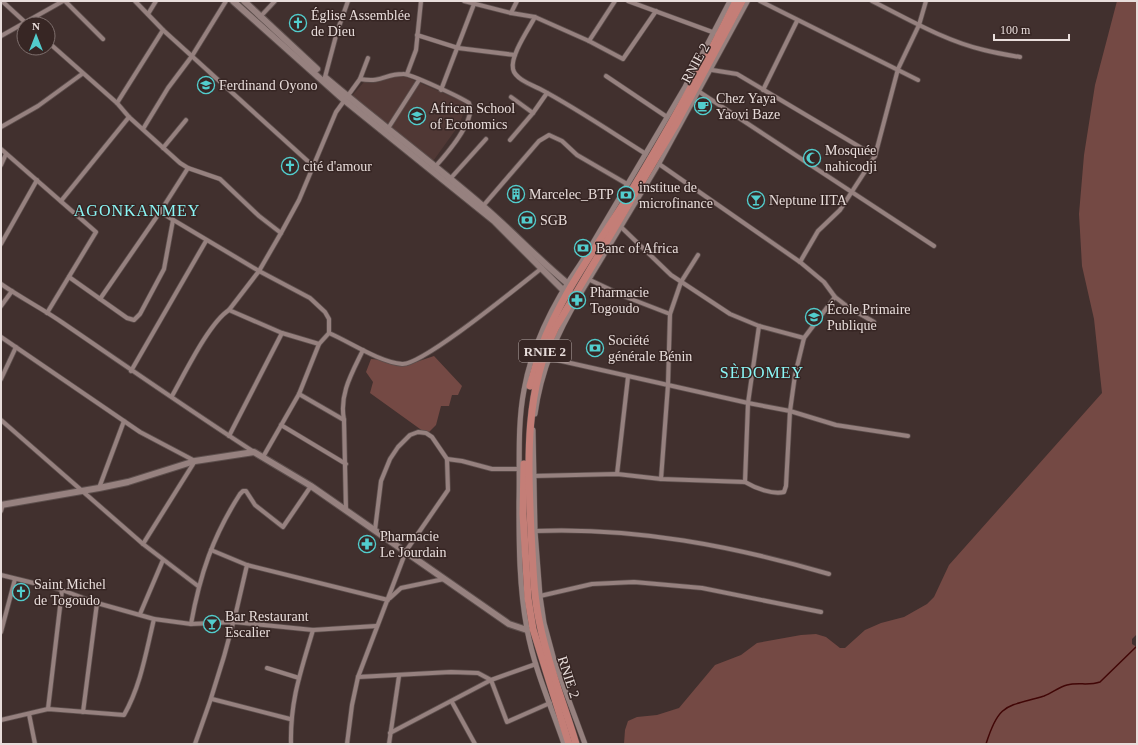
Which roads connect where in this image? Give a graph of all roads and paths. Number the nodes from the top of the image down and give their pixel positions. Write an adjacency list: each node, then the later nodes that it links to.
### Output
1 (2, 1): 26 (street)
2 (64, 1): 27 (street); 37 (street)
3 (135, 1): 25 (street)
4 (156, 1): 25 (street)
5 (226, 1): 43 (street)
6 (233, 1): 40 (main road)
7 (244, 1): 28 (main road)
8 (275, 1): 28 (street)
9 (348, 1): 51 (street)
10 (421, 1): 35 (street)
11 (464, 1): 22 (street)
12 (516, 1): 24 (street)
13 (615, 1): 38 (street)
14 (628, 1): 23 (street)
15 (730, 1): 34 (street)
16 (736, 1): 34 (highway, RNIE 2 / RNIE 2)
17 (742, 1): 57 (highway, RNIE 2 / RNIE 2)
18 (748, 1): 46 (street)
19 (760, 1): 30 (street)
20 (872, 1): 31 (street)
21 (926, 1): 31 (street)
22 (474, 4): 24 (street); 39 (street)
23 (656, 11): 34 (street); 38 (street)
24 (511, 13): 29 (street)
25 (148, 14): 33 (street)
26 (19, 16)
27 (39, 16)
28 (260, 17): 40 (main road)
29 (535, 17): 38 (street); 42 (street)
30 (798, 21): 47 (street); 56 (street)
31 (919, 25): 44 (street); 47 (street)
32 (16, 28): 36 (street)
33 (163, 30): 43 (street); 61 (street)
34 (716, 34): 64 (street); 102 (highway, RNIE 2 / RNIE 2)
35 (417, 35): 39 (street); 49 (street)
36 (1, 36)
37 (103, 39)
38 (589, 41)
39 (458, 48): 42 (street); 55 (street)
40 (292, 49): 51 (main road); 60 (main road)
41 (56, 50): 48 (street)
42 (515, 55): 58 (street)
43 (192, 56): 67 (street); 78 (street)
44 (1020, 57)
45 (368, 58): 52 (street)
46 (712, 70): 56 (street); 57 (street)
47 (898, 70): 54 (street); 75 (street)
48 (82, 74): 61 (street); 66 (street)
49 (407, 74): 52 (street); 53 (street)
50 (606, 76): 64 (street)
51 (325, 77): 60 (main road)
52 (360, 79): 60 (street)
53 (419, 80): 55 (street); 68 (street)
54 (918, 80)
55 (441, 90): 80 (street)
56 (763, 90): 75 (street)
57 (698, 91): 76 (street); 84 (street); 102 (highway, RNIE 2 / RNIE 2)
58 (548, 93): 62 (street); 74 (street)
59 (511, 97): 62 (street)
60 (346, 98): 68 (main road); 78 (street)
61 (117, 102): 63 (street)
62 (533, 113): 70 (street)
63 (129, 117): 67 (street); 85 (street)
64 (667, 117): 74 (street)
65 (186, 120): 71 (street)
66 (1, 127)
67 (143, 129): 71 (street)
68 (386, 132): 80 (main road)
69 (486, 139): 81 (street)
70 (510, 140)
71 (163, 148): 79 (street)
72 (1, 149): 73 (street)
73 (6, 154): 77 (street); 82 (street)
74 (646, 154): 83 (street)
75 (875, 156): 84 (street)
76 (659, 164): 89 (street); 95 (street)
77 (1, 165)
78 (312, 165): 90 (street)
79 (188, 168): 87 (street); 90 (street)
80 (433, 169): 81 (main road); 96 (main road)
81 (450, 179): 86 (main road)
82 (37, 180): 85 (street); 92 (street)
83 (628, 184): 86 (street); 102 (street)
84 (853, 191): 93 (street); 95 (street)
85 (61, 201): 98 (street)
86 (483, 206): 102 (main road)
87 (160, 212): 88 (street); 106 (street)
88 (173, 220): 91 (street); 106 (street)
89 (620, 227): 99 (street); 100 (street)
90 (281, 233): 97 (street)
91 (206, 241): 97 (street); 121 (street)
92 (1, 244)
93 (934, 246)
94 (698, 255): 100 (street)
95 (800, 262): 105 (street)
96 (542, 268): 104 (main road); 119 (street)
97 (259, 271): 108 (street); 114 (street)
98 (69, 277): 106 (street); 109 (street)
99 (590, 280): 102 (street); 110 (street)
100 (681, 282): 110 (street); 112 (street)
101 (1, 284): 103 (street)
102 (576, 286): 104 (highway, RNIE 2 / RNIE 2); 104 (street)
103 (12, 292): 107 (street); 109 (street)
104 (572, 294): 120 (street); 140 (street); 172 (highway, RNIE 2 / RNIE 2)
105 (835, 297): 111 (street); 116 (street)
106 (100, 299)
107 (1, 306)
108 (229, 310): 113 (street); 126 (street)
109 (47, 313): 121 (street)
110 (670, 314): 124 (street)
111 (874, 322)
112 (759, 326): 116 (street); 127 (street)
113 (282, 333): 117 (street); 133 (street)
114 (329, 333): 117 (street); 119 (street)
115 (1, 337): 118 (street)
116 (804, 338): 128 (street)
117 (319, 344): 125 (street)
118 (16, 347): 123 (street); 131 (street)
119 (363, 350): 130 (street)
120 (548, 358): 122 (street); 142 (street)
121 (131, 371): 126 (street)
122 (628, 377): 124 (street); 141 (street)
123 (1, 378)
124 (668, 385): 127 (street); 143 (street)
125 (299, 394): 130 (street); 132 (street)
126 (172, 396): 133 (street)
127 (748, 404): 128 (street); 144 (street)
128 (790, 411): 134 (street); 144 (street)
129 (1, 420): 147 (street)
130 (344, 420): 139 (street)
131 (124, 421): 138 (street); 146 (street)
132 (281, 425): 136 (street); 139 (street)
133 (229, 436): 135 (street)
134 (908, 436)
135 (254, 452): 136 (main road); 138 (main road)
136 (263, 457): 145 (main road)
137 (447, 459): 140 (street); 150 (street); 154 (street)
138 (195, 461): 146 (main road); 152 (street)
139 (346, 464): 149 (street)
140 (519, 469): 172 (street)
141 (617, 474): 142 (street); 143 (street)
142 (533, 476): 151 (street)
143 (661, 479): 144 (street)
144 (745, 482)
145 (311, 486): 149 (main road); 153 (street)
146 (99, 488): 147 (main road)
147 (83, 490): 148 (main road); 152 (street)
148 (2, 507)
149 (346, 510): 150 (main road)
150 (375, 530): 154 (main road)
151 (535, 531): 157 (street); 163 (street)
152 (143, 544): 155 (street)
153 (211, 550): 156 (street); 161 (street)
154 (406, 551): 160 (main road); 164 (street)
155 (164, 560): 161 (street); 167 (street)
156 (247, 565): 164 (street); 169 (street)
157 (830, 574)
158 (1, 575): 159 (street)
159 (15, 579): 162 (street); 174 (street)
160 (445, 579): 164 (street); 172 (main road)
161 (198, 586): 170 (street)
162 (62, 590): 165 (street); 184 (street)
163 (540, 596): 166 (street); 199 (street)
164 (388, 600): 171 (street)
165 (97, 603): 167 (street); 185 (street)
166 (821, 612)
167 (140, 614): 168 (street)
168 (154, 619): 170 (street); 185 (street)
169 (234, 622): 170 (street); 173 (street); 181 (street)
170 (191, 624)
171 (376, 626): 173 (street); 178 (street)
172 (533, 628): 175 (street); 197 (highway, RNIE 2 / RNIE 2); 198 (highway, RNIE 2 / RNIE 2)
173 (313, 630): 179 (street)
174 (1, 632)
175 (536, 664): 180 (street); 183 (street)
176 (267, 668): 179 (street)
177 (399, 676): 178 (street); 180 (street); 189 (street)
178 (358, 677): 193 (street)
179 (299, 678): 187 (street)
180 (491, 680): 182 (street); 183 (street)
181 (212, 699): 187 (street); 191 (street)
182 (452, 702): 189 (street); 195 (street)
183 (550, 703): 196 (street)
184 (48, 709): 185 (street); 186 (street)
185 (83, 712)
186 (29, 714): 188 (street); 190 (street)
187 (290, 719): 192 (street)
188 (1, 720)
189 (390, 733): 194 (street)
190 (35, 744)
191 (195, 744)
192 (290, 744)
193 (347, 744)
194 (389, 744)
195 (475, 744)
196 (564, 744)
197 (569, 744)
198 (576, 744)
199 (585, 744)

